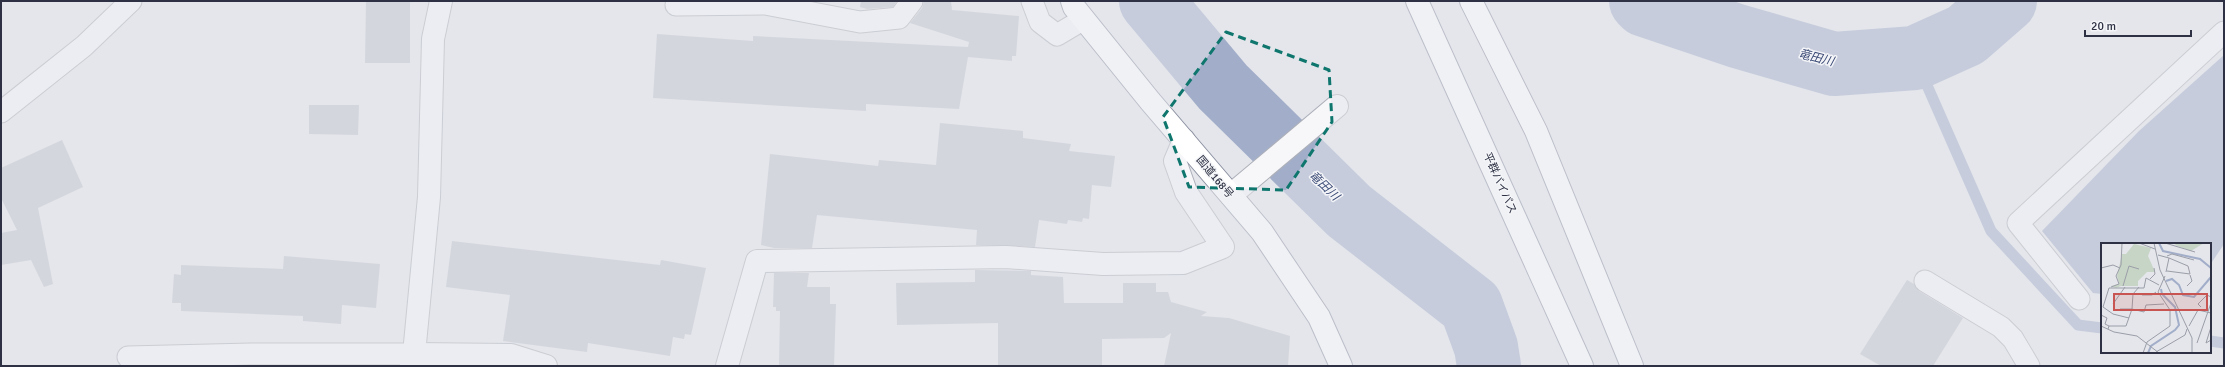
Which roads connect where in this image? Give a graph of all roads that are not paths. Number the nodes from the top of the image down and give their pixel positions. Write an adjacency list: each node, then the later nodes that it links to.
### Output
1 (131, 1): 12 (lane)
2 (441, 1): 18 (street)
3 (912, 1): 8 (lane)
4 (1032, 1): 9 (lane)
5 (1072, 1): 9 (highway, 国道168号)
6 (1418, 1): 22 (highway, 平群バイパス)
7 (1471, 1): 23 (highway)
8 (676, 5)
9 (1084, 19): 13 (highway, 国道168号)
10 (2224, 32): 16 (lane)
11 (1337, 106): 14 (street)
12 (1, 112)
13 (1184, 140): 14 (highway, 国道168号); 20 (street)
14 (1231, 196): 21 (highway, 国道168号)
15 (1925, 281): 24 (lane)
16 (2078, 299)
17 (128, 357): 18 (lane)
18 (412, 360): 19 (street)
19 (546, 366)
20 (727, 366)
21 (1341, 366)
22 (1582, 366)
23 (1632, 366)
24 (2029, 366)

